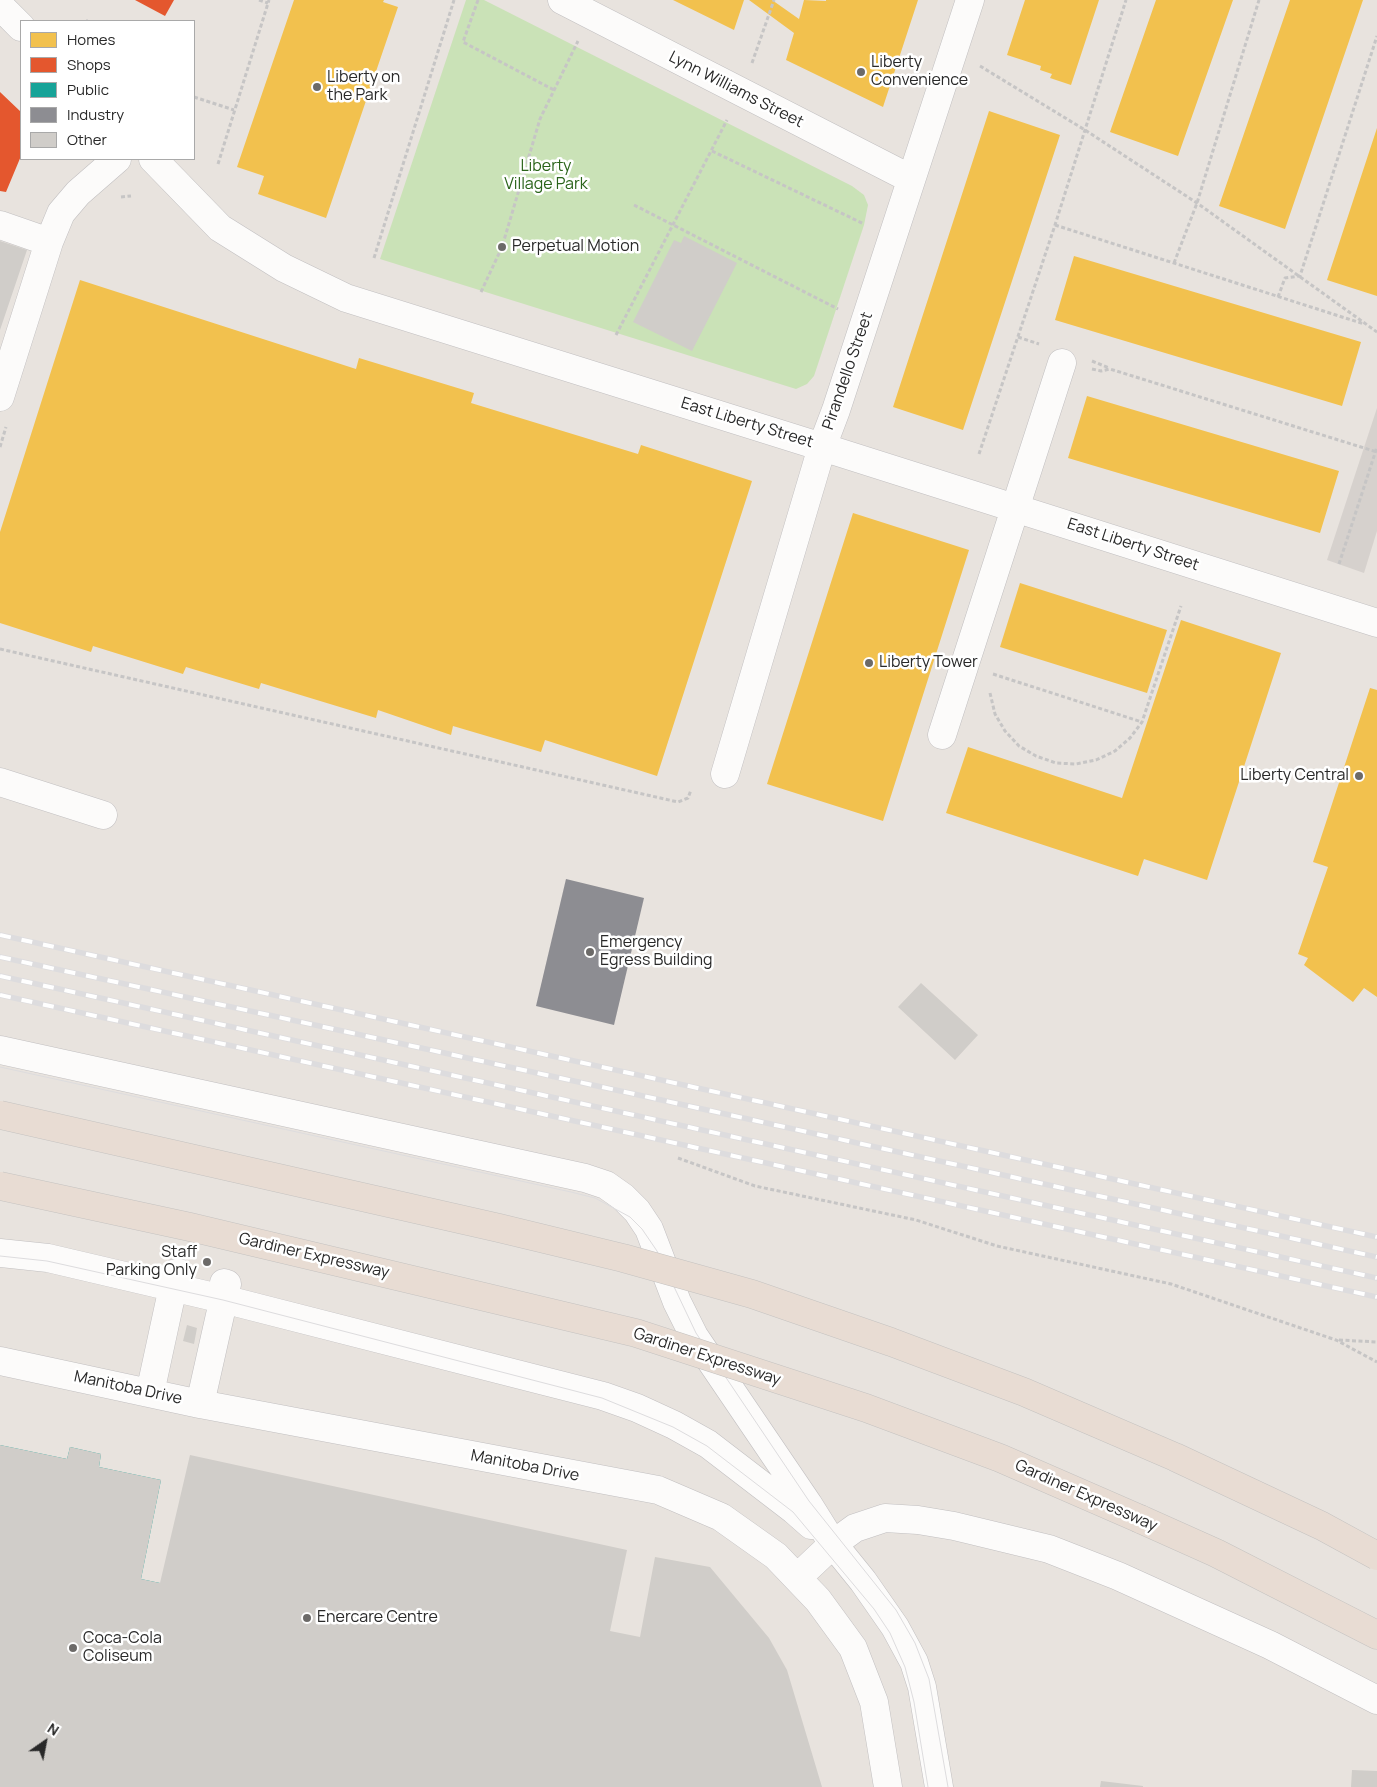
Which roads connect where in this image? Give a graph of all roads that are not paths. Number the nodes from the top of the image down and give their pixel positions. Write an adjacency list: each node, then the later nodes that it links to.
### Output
1 (562, 0): 7 (street, Lynn Williams Street)
2 (970, 0): 7 (street, Pirandello Street)
3 (0, 6): 4 (street)
4 (20, 26)
5 (116, 160): 9 (street)
6 (153, 160): 12 (street, East Liberty Street)
7 (912, 179): 12 (street, Pirandello Street)
8 (0, 225): 9 (street)
9 (49, 242): 11 (street)
10 (1063, 358): 13 (street)
11 (0, 398)
12 (822, 447): 13 (street, East Liberty Street); 16 (street, Pirandello Street)
13 (1016, 508): 14 (street, East Liberty Street); 15 (street)
14 (1377, 623)
15 (942, 735)
16 (725, 774)
17 (0, 782): 18 (street)
18 (102, 815)
19 (0, 1050): 28 (street)
20 (0, 1115): 29 (highway, bridge)
21 (0, 1186): 31 (highway, Gardiner Expressway, bridge)
22 (0, 1252): 23 (street)
23 (173, 1287): 24 (street); 26 (street)
24 (223, 1299): 27 (street); 28 (street)
25 (0, 1361): 26 (street, Manitoba Drive)
26 (150, 1394): 27 (street, Manitoba Drive)
27 (200, 1404): 30 (street, Manitoba Drive)
28 (833, 1544): 30 (street); 32 (street); 34 (street)
29 (1377, 1556)
30 (797, 1578): 33 (street, Manitoba Drive)
31 (1377, 1635)
32 (1377, 1700)
33 (888, 1787)
34 (939, 1787)

